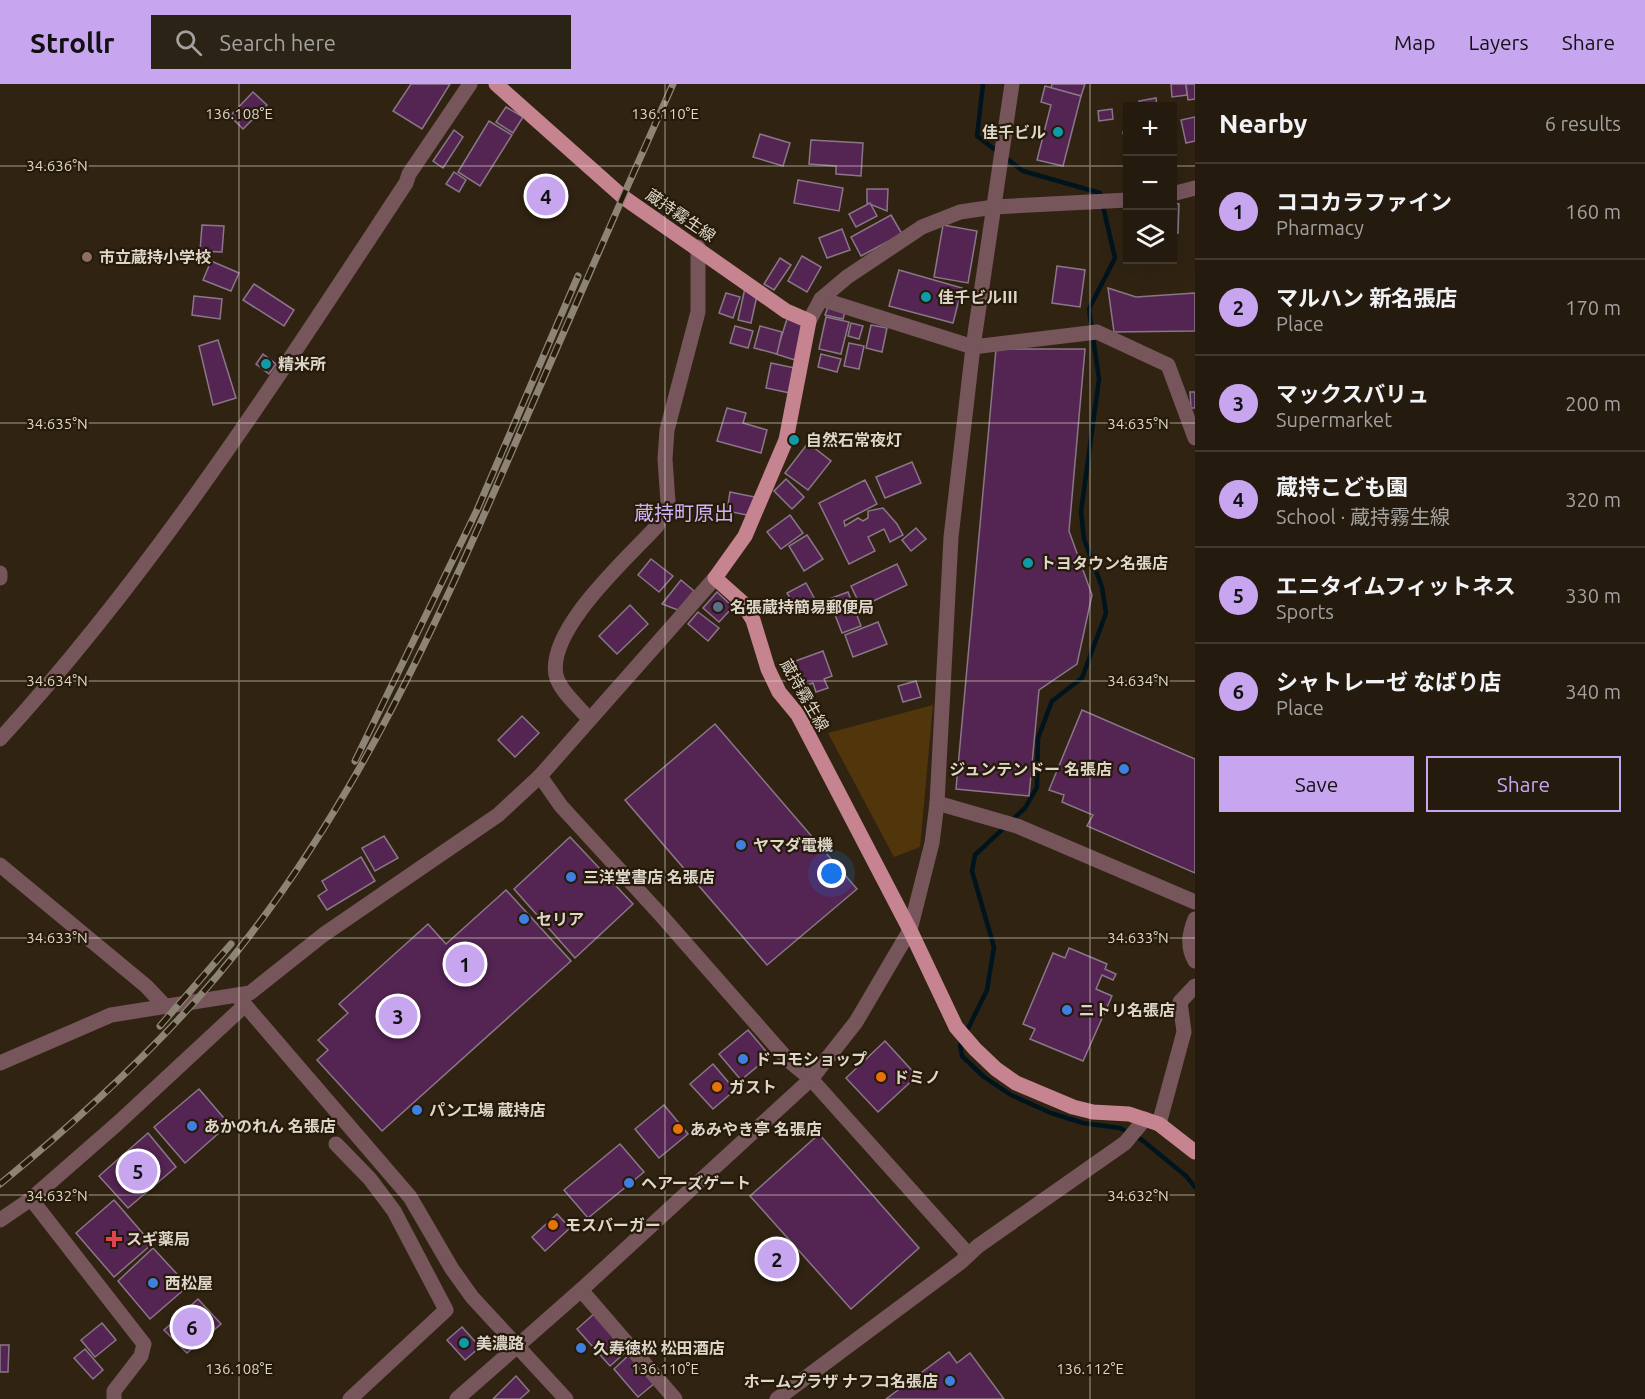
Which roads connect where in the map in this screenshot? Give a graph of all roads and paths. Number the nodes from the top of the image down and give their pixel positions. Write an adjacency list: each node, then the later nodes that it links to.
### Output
1 (470, 84): 15 (street)
2 (496, 84): 8 (main road, 蔵持霧生線)
3 (1012, 84): 7 (street)
4 (1195, 188): 5 (street)
5 (1177, 193)
6 (1123, 200): 7 (street)
7 (994, 207): 9 (street); 11 (street)
8 (698, 247): 10 (main road, 蔵持霧生線); 14 (street)
9 (820, 299): 10 (street); 11 (street)
10 (809, 321): 13 (main road)
11 (973, 347): 12 (street); 17 (street)
12 (1195, 438)
13 (715, 578): 14 (street); 21 (main road, 蔵持霧生線)
14 (589, 719): 16 (street)
15 (0, 739)
16 (540, 776): 24 (street); 27 (street)
17 (937, 803): 19 (street); 21 (street)
18 (0, 865): 25 (street)
19 (1195, 902)
20 (1195, 920): 22 (street)
21 (910, 930): 27 (street); 28 (main road, 蔵持霧生線)
22 (1195, 961)
23 (1195, 986): 28 (street)
24 (241, 1001): 25 (street); 31 (street); 35 (street)
25 (164, 1005): 26 (street)
26 (0, 1063)
27 (811, 1079): 33 (street); 34 (street)
28 (1152, 1122): 30 (main road, 蔵持霧生線); 33 (street)
29 (336, 1144): 37 (street)
30 (1195, 1152)
31 (31, 1199): 32 (street); 36 (street)
32 (0, 1220)
33 (968, 1254): 41 (street)
34 (581, 1290): 35 (street); 40 (street)
35 (516, 1347): 38 (street); 39 (street)
36 (114, 1399)
37 (350, 1399)
38 (458, 1399)
39 (566, 1399)
40 (675, 1399)
41 (777, 1399)

